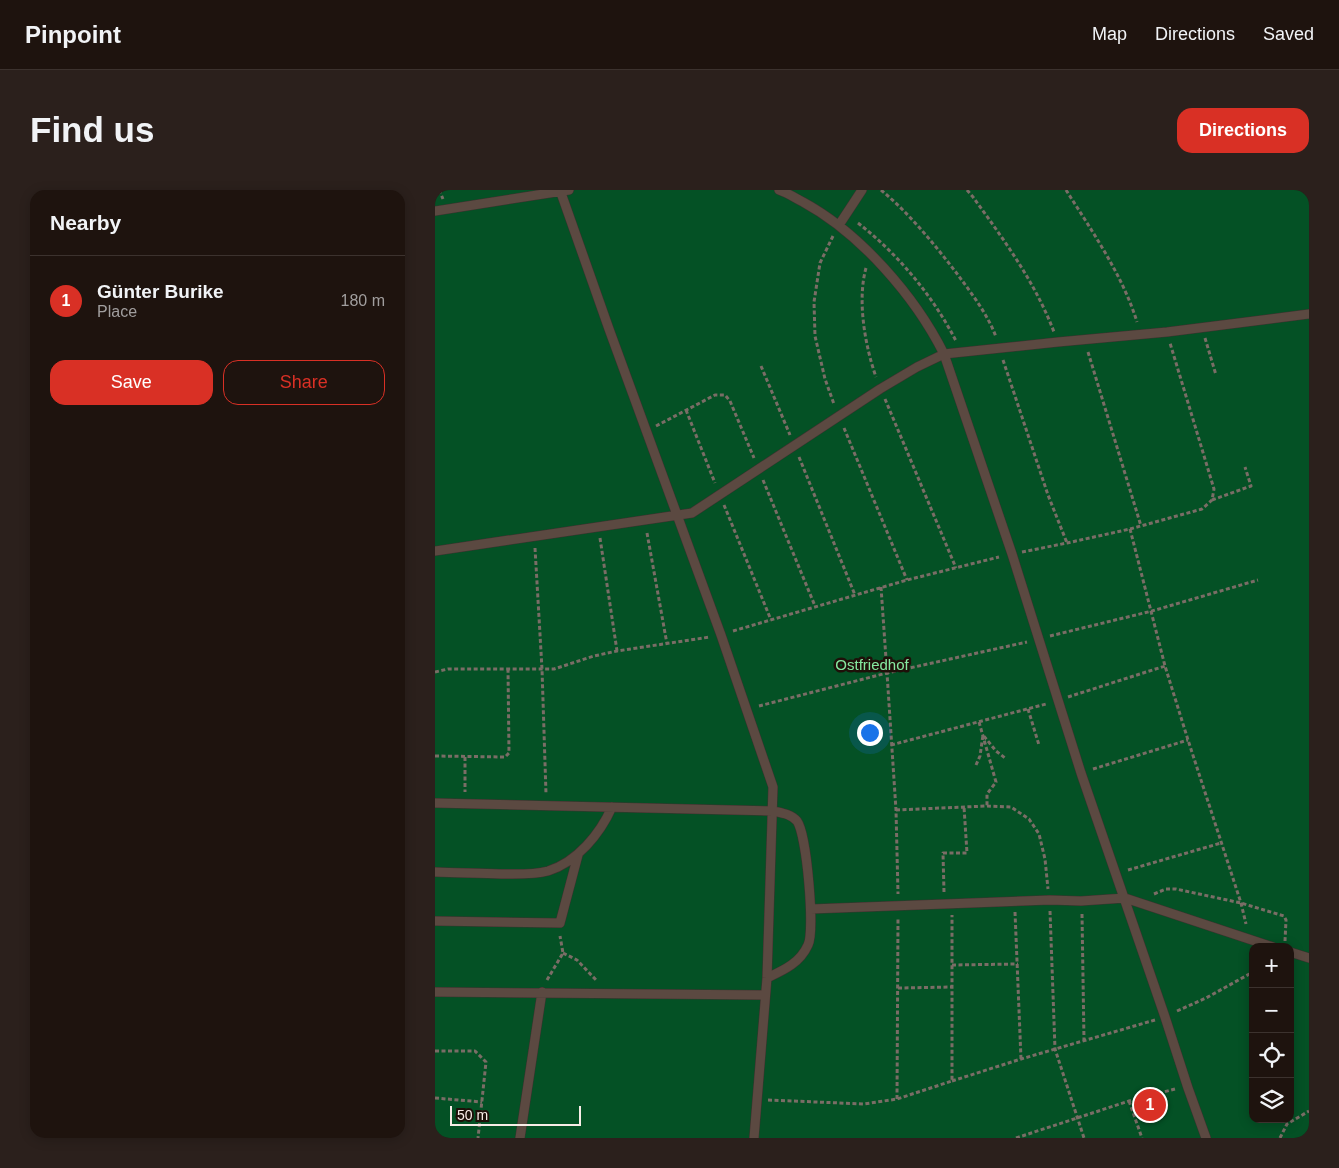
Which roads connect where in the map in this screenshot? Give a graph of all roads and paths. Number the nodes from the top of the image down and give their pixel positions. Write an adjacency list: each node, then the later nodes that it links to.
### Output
1 (563, 190): 6 (lane); 25 (lane)
2 (779, 190): 7 (lane)
3 (862, 190): 7 (lane)
4 (967, 190): 14 (path)
5 (1066, 190): 12 (path)
6 (435, 210)
7 (839, 225): 8 (lane); 20 (path)
8 (871, 253): 15 (lane); 18 (path)
9 (1309, 314): 10 (lane)
10 (1202, 328): 11 (lane); 17 (path)
11 (1167, 332): 12 (lane); 24 (path)
12 (1141, 335): 13 (lane)
13 (1085, 340): 14 (lane); 27 (path)
14 (1058, 342): 15 (lane)
15 (944, 354): 18 (lane); 32 (lane)
16 (761, 366): 21 (path)
17 (1216, 375)
18 (880, 389): 20 (lane); 33 (path)
19 (686, 410): 23 (path)
20 (839, 417): 21 (lane); 34 (path)
21 (794, 445): 23 (lane); 37 (path)
22 (1245, 467): 24 (path)
23 (720, 494): 25 (lane); 39 (path)
24 (1212, 500): 27 (path)
25 (677, 516): 26 (lane); 48 (lane)
26 (645, 520): 28 (lane); 41 (path)
27 (1141, 526): 29 (path)
28 (599, 527): 30 (lane); 42 (path)
29 (1130, 529): 32 (path); 38 (path)
30 (534, 537): 31 (lane); 61 (path)
31 (435, 551)
32 (1012, 554): 40 (lane)
33 (956, 568)
34 (907, 580)
35 (1258, 580): 38 (path)
36 (881, 588): 45 (path)
37 (855, 595)
38 (1151, 611): 40 (path); 43 (path)
39 (771, 620)
40 (1038, 639): 45 (path); 46 (lane)
41 (667, 644)
42 (617, 651)
43 (1165, 666): 46 (path); 51 (path)
44 (508, 669): 55 (path)
45 (887, 673): 48 (path); 52 (path)
46 (1058, 700): 47 (path); 58 (lane)
47 (1028, 709): 49 (path); 53 (path)
48 (746, 710): 65 (lane)
49 (979, 722): 50 (path); 52 (path)
50 (983, 735): 56 (path); 57 (path); 62 (path)
51 (1188, 740): 58 (path); 66 (path)
52 (891, 744): 76 (path)
53 (1039, 745)
54 (435, 756): 55 (path)
55 (465, 757): 60 (path)
56 (1005, 758)
57 (976, 765)
58 (1081, 772): 69 (lane)
59 (435, 803): 60 (lane)
60 (466, 803): 61 (lane)
61 (546, 805): 63 (lane)
62 (987, 806)
63 (612, 807): 65 (lane); 67 (lane)
64 (964, 807): 75 (path)
65 (773, 811): 77 (lane); 89 (lane)
66 (1221, 843): 69 (path); 74 (path)
67 (578, 855): 68 (lane); 79 (lane)
68 (435, 872)
69 (1116, 874): 70 (lane)
70 (1125, 898): 71 (lane); 73 (lane); 96 (lane)
71 (1081, 900): 72 (lane); 97 (path)
72 (1015, 901): 75 (lane); 86 (path)
73 (1135, 901): 74 (path); 80 (lane)
74 (1241, 903): 80 (path); 82 (path)
75 (948, 904): 76 (lane); 87 (path)
76 (899, 905): 77 (lane); 91 (path)
77 (811, 909): 89 (lane)
78 (435, 921): 79 (lane)
79 (560, 923): 84 (path)
80 (1250, 940): 81 (lane)
81 (1260, 943)
82 (1284, 943)
83 (1294, 953): 85 (lane)
84 (563, 954): 93 (path); 94 (path)
85 (1309, 958)
86 (1018, 964): 87 (path); 100 (path)
87 (952, 965): 90 (path)
88 (1249, 974): 96 (path)
89 (767, 978): 95 (lane)
90 (951, 987): 91 (path); 101 (path)
91 (897, 988): 104 (path)
92 (435, 992): 93 (lane)
93 (542, 992): 94 (lane); 112 (lane)
94 (615, 993): 95 (lane)
95 (765, 995): 105 (lane)
96 (1165, 1017): 97 (path); 102 (lane)
97 (1085, 1041): 98 (path)
98 (1055, 1049): 100 (path); 109 (path)
99 (435, 1051): 107 (path)
100 (1021, 1059): 101 (path)
101 (952, 1081): 104 (path)
102 (1188, 1088): 106 (path); 117 (lane)
103 (435, 1098): 107 (path)
104 (897, 1098): 105 (path)
105 (757, 1100): 113 (lane)
106 (1129, 1101): 109 (path); 116 (path)
107 (482, 1102): 111 (path)
108 (1309, 1111): 118 (path)
109 (1078, 1119): 110 (path); 115 (path)
110 (1029, 1136): 114 (path)
111 (478, 1138)
112 (519, 1138)
113 (754, 1138)
114 (1016, 1138)
115 (1083, 1138)
116 (1142, 1138)
117 (1207, 1138)
118 (1280, 1138)

